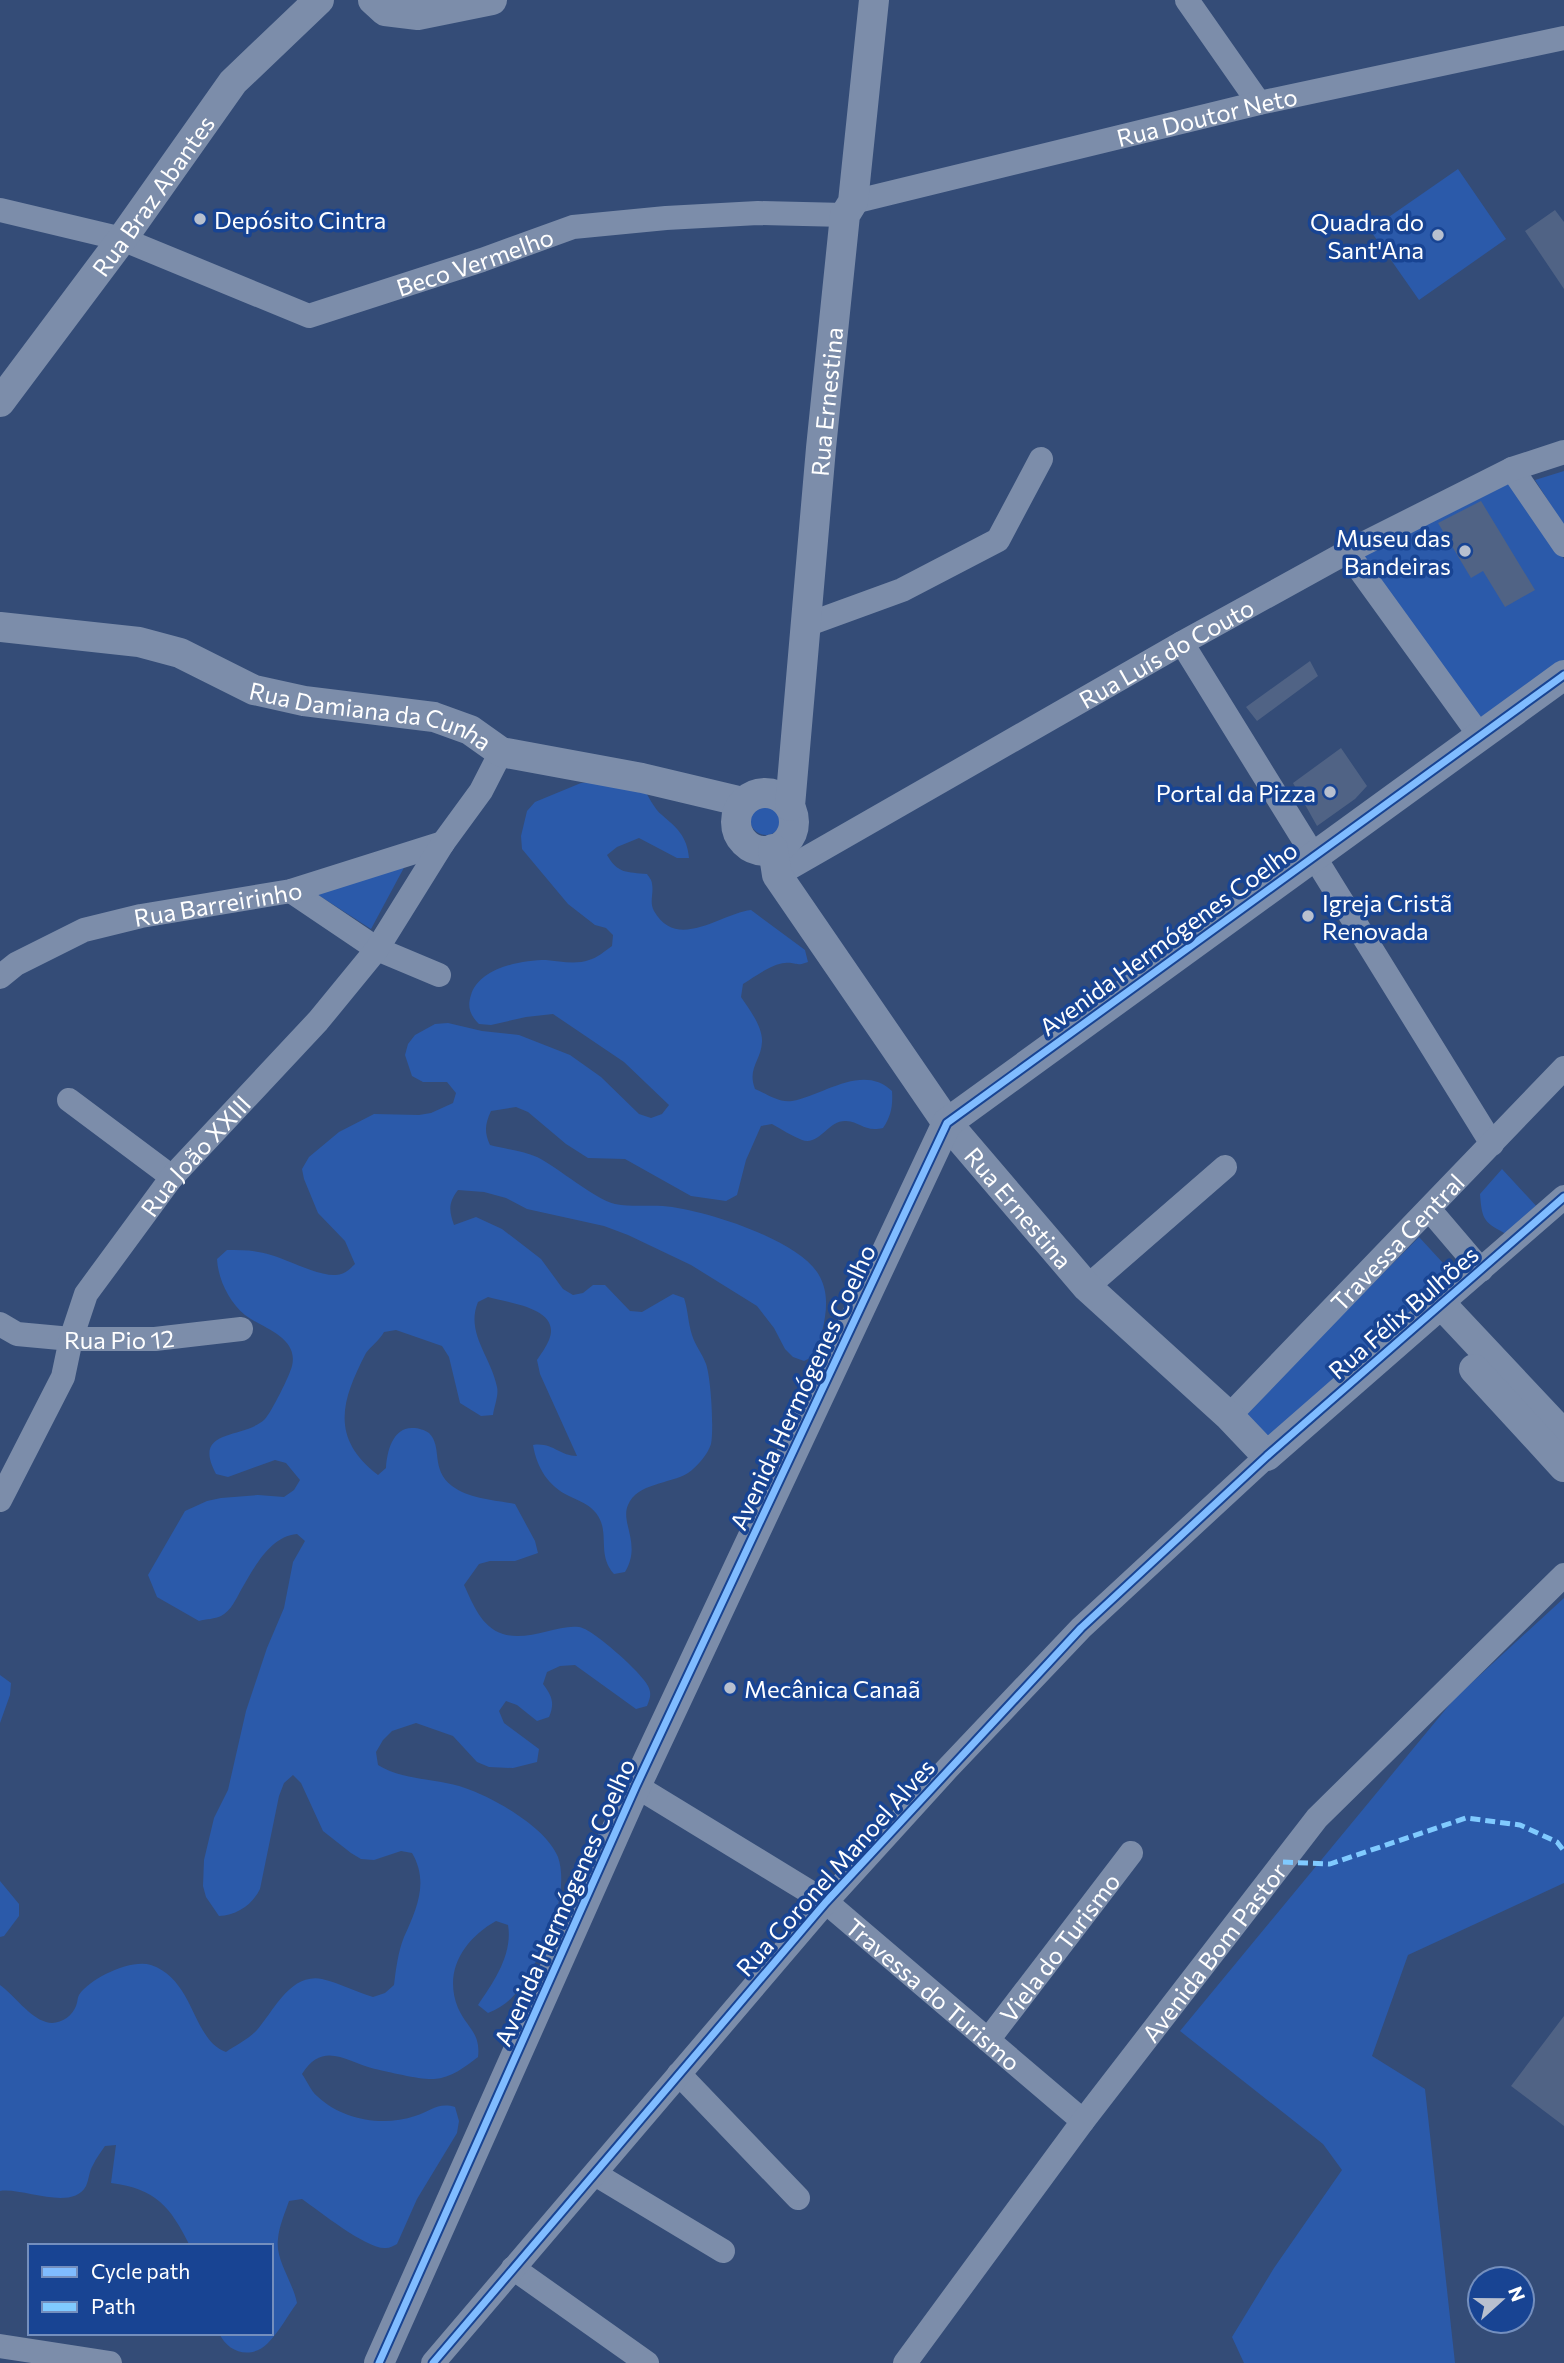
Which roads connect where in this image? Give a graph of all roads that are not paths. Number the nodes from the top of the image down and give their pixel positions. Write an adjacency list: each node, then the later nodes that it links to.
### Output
1 (319, 0): 10 (street, Rua Braz Abantes)
2 (373, 0): 3 (street)
3 (492, 0)
4 (874, 0): 8 (street, Rua Ernestina)
5 (1187, 0): 7 (street)
6 (1564, 38): 7 (street, Rua Doutor Neto)
7 (1259, 103): 8 (street, Rua Doutor Neto)
8 (849, 209): 10 (street, Beco Vermelho); 17 (street, Rua Ernestina)
9 (0, 210): 10 (street, Beco Vermelho)
10 (122, 239): 11 (street, Rua Braz Abantes)
11 (0, 402)
12 (1564, 452): 14 (street, Rua Luís do Couto)
13 (1041, 459): 17 (street)
14 (1512, 469): 15 (street); 16 (street, Rua Luís do Couto)
15 (1564, 545)
16 (1347, 552): 19 (street, Rua Luís do Couto); 21 (street)
17 (806, 625): 24 (street, Rua Ernestina)
18 (0, 627): 22 (street, Rua Damiana da Cunha)
19 (1182, 643): 26 (street); 27 (street, Rua Luís do Couto)
20 (1564, 675): 21 (street, Avenida Hermógenes Coelho)
21 (1480, 736): 26 (street, Avenida Hermógenes Coelho)
22 (501, 752): 23 (street, Rua Damiana da Cunha); 25 (street, Rua João XXIII)
23 (743, 802): 24 (street); 27 (street)
24 (790, 806): 27 (street)
25 (443, 843): 28 (street, Rua Barreirinho); 29 (street, Rua João XXIII)
26 (1314, 854): 34 (street, Avenida Hermógenes Coelho); 35 (street)
27 (775, 862): 34 (street, Rua Ernestina)
28 (291, 891): 29 (street); 31 (street, Rua Barreirinho)
29 (377, 949): 30 (street); 37 (street, Rua João XXIII)
30 (439, 975)
31 (0, 977)
32 (1564, 1068): 35 (street, Travessa Central)
33 (69, 1100): 37 (street)
34 (947, 1123): 41 (street, Rua Ernestina); 52 (street, Avenida Hermógenes Coelho)
35 (1492, 1144): 39 (street, Travessa Central)
36 (1225, 1167): 41 (street)
37 (172, 1177): 45 (street, Rua João XXIII)
38 (1564, 1197): 40 (street, Rua Félix Bulhões)
39 (1429, 1209): 40 (street); 46 (street, Travessa Central)
40 (1481, 1270): 42 (street, Rua Félix Bulhões)
41 (1087, 1287): 46 (street, Rua Ernestina)
42 (1434, 1310): 47 (street); 48 (street, Rua Félix Bulhões); 49 (street)
43 (0, 1324): 45 (street, Rua Pio 12)
44 (240, 1329): 45 (street, Rua Pio 12)
45 (71, 1339): 50 (street, Rua João XXIII)
46 (1228, 1416): 48 (street, Rua Ernestina)
47 (1564, 1435)
48 (1267, 1456): 54 (street, Rua Coronel Manoel Alves)
49 (1564, 1466)
50 (0, 1500)
51 (1564, 1575): 57 (street, Avenida Bom Pastor)
52 (636, 1786): 54 (street, Travessa do Turismo); 64 (street, Avenida Hermógenes Coelho)
53 (1132, 1853): 55 (street, Viela do Turismo)
54 (826, 1902): 55 (street, Travessa do Turismo); 56 (street, Rua Coronel Manoel Alves)
55 (988, 2040): 57 (street, Travessa do Turismo)
56 (680, 2074): 58 (street, Rua Coronel Manoel Alves); 59 (street)
57 (1083, 2121): 67 (street, Avenida Bom Pastor)
58 (595, 2174): 60 (street); 61 (street, Rua Coronel Manoel Alves)
59 (798, 2198)
60 (723, 2251)
61 (513, 2268): 65 (street, Rua Coronel Manoel Alves); 66 (street)
62 (0, 2346): 63 (street)
63 (110, 2363)
64 (379, 2363)
65 (433, 2363)
66 (647, 2363)
67 (905, 2363)

